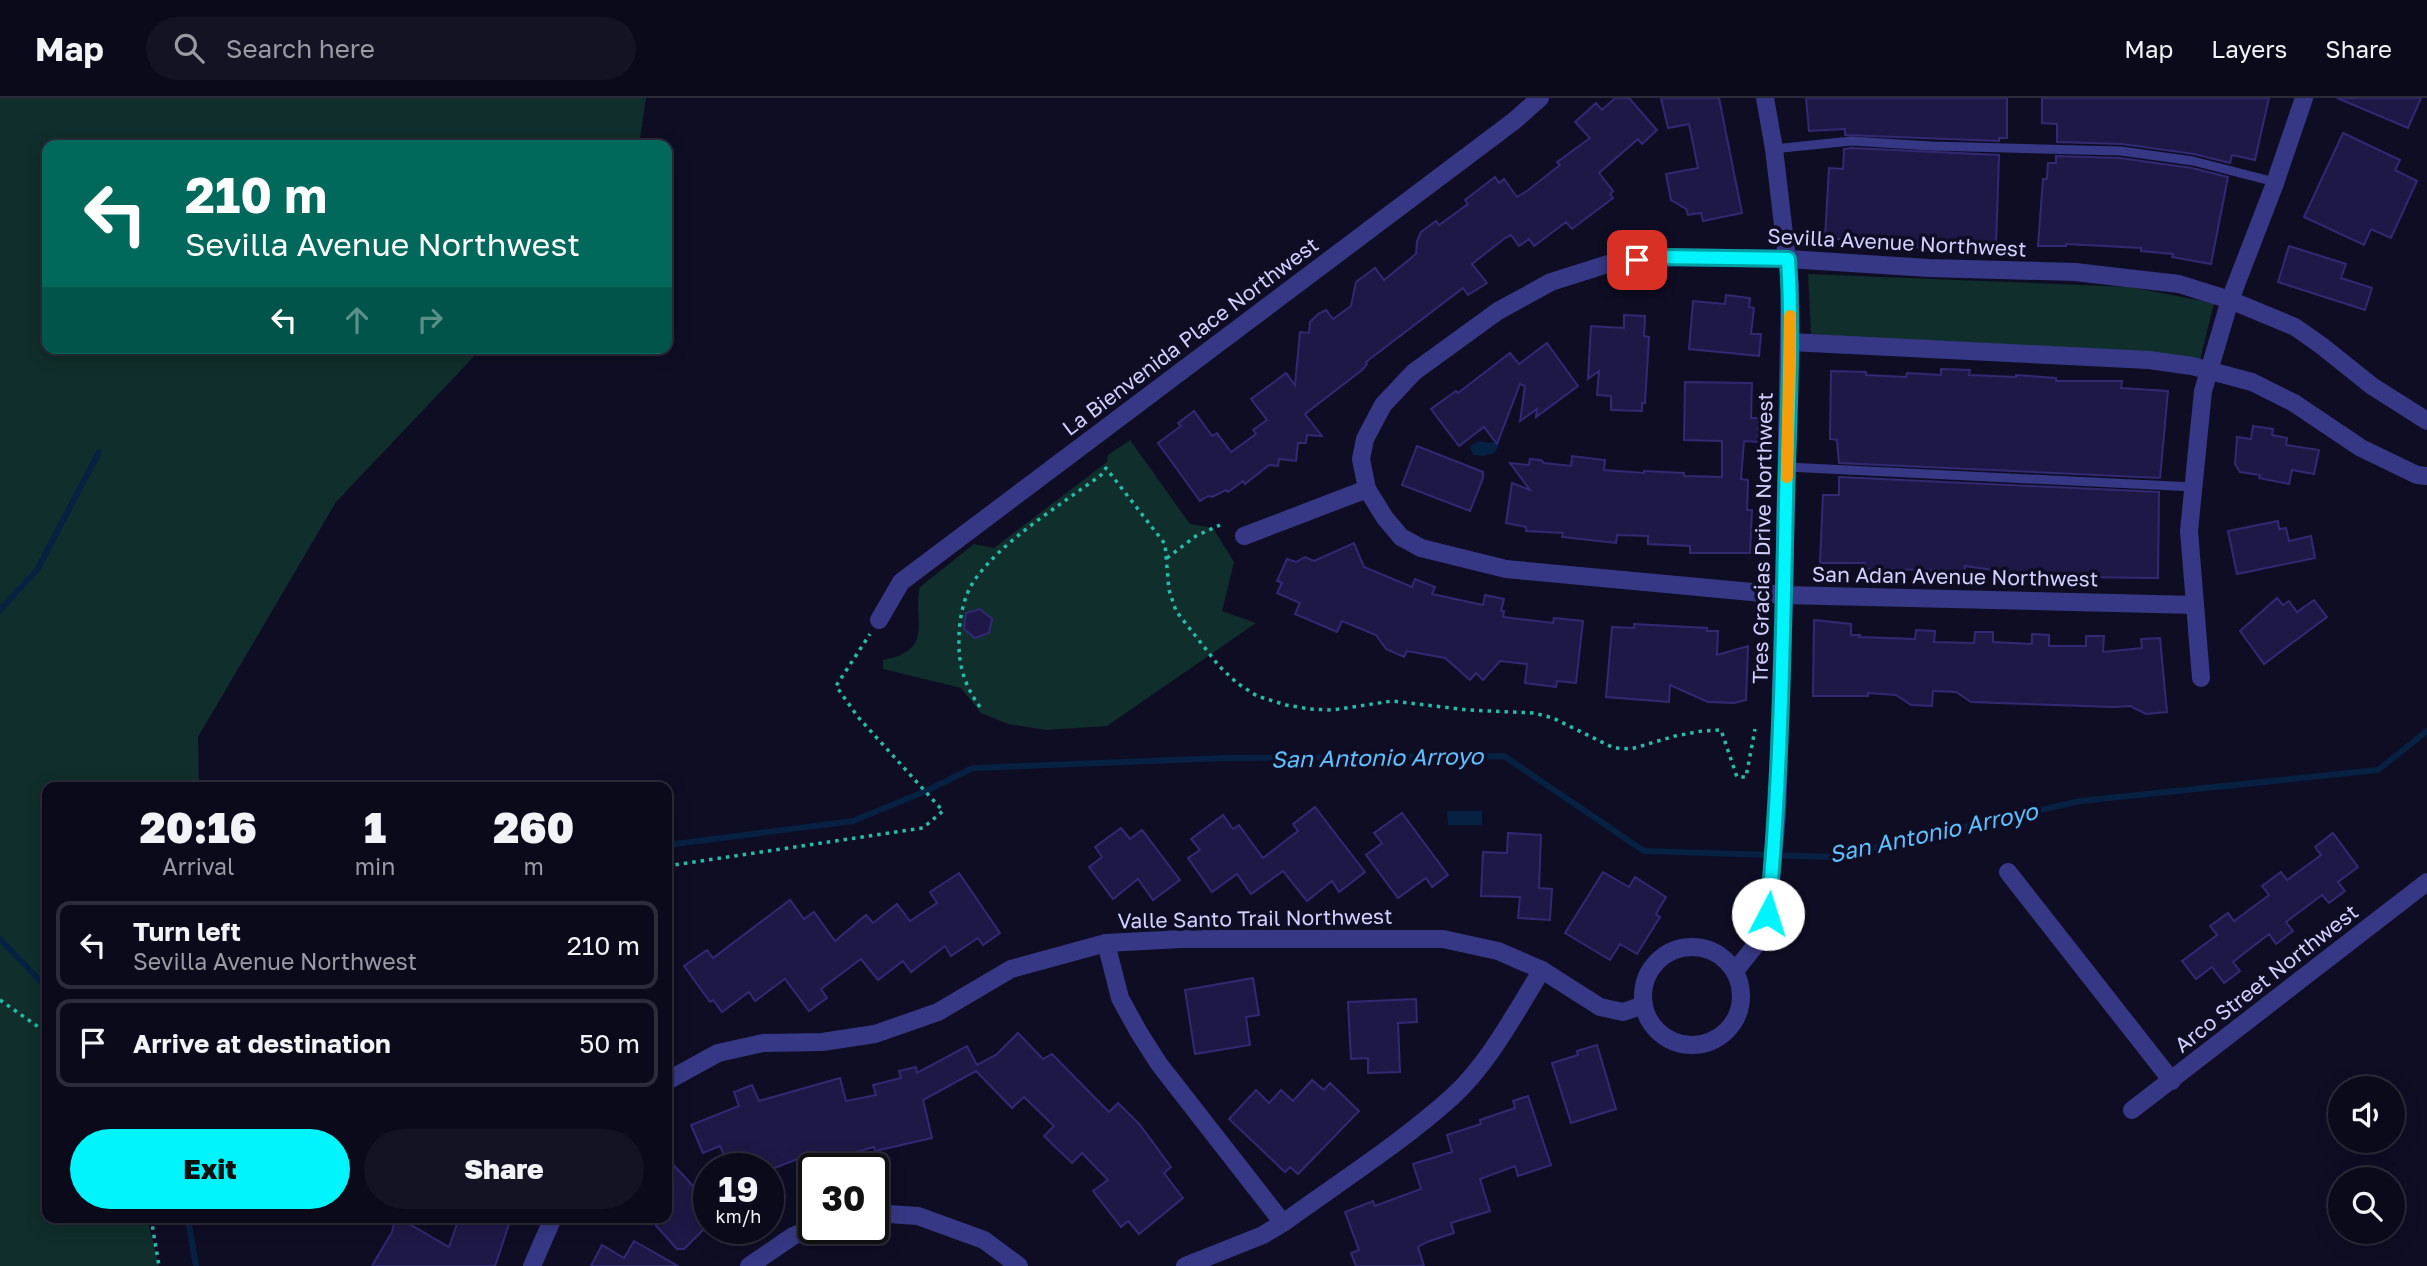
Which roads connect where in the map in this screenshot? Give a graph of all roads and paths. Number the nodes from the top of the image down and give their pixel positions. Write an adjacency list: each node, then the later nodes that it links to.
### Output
1 (1540, 98): 20 (street, La Bienvenida Place Northwest)
2 (1765, 98): 4 (street, Tres Gracias Drive Northwest)
3 (2304, 98): 5 (street)
4 (1774, 149): 5 (lane); 6 (street, Tres Gracias Drive Northwest)
5 (2275, 182): 7 (street)
6 (1788, 259): 7 (street, Sevilla Avenue Northwest); 8 (street, Tres Gracias Drive Northwest); 14 (street, Sevilla Avenue Northwest)
7 (2230, 300): 9 (street); 10 (street, Sevilla Avenue Northwest)
8 (1790, 342): 9 (street); 11 (street, Tres Gracias Drive Northwest)
9 (2210, 370): 12 (street); 13 (street)
10 (2427, 421)
11 (1787, 467): 13 (lane); 18 (street, Tres Gracias Drive Northwest)
12 (2427, 477)
13 (2194, 487): 19 (street)
14 (1367, 489): 16 (street); 18 (street, San Adan Avenue Northwest)
15 (1220, 525): 17 (path)
16 (1244, 536)
17 (1167, 558): 22 (path); 23 (path)
18 (1784, 594): 19 (street, San Adan Avenue Northwest); 29 (street, Tres Gracias Drive Northwest)
19 (2195, 605): 21 (street)
20 (879, 620): 24 (path)
21 (2201, 678)
22 (981, 707)
23 (1755, 729)
24 (672, 865)
25 (2008, 872): 34 (street)
26 (2427, 882): 34 (street, Arco Street Northwest)
27 (1106, 943): 28 (street, Valle Santo Trail Northwest); 33 (street, Valle Santo Trail Northwest); 39 (street)
28 (1542, 970): 31 (street, Valle Santo Trail Northwest); 39 (street)
29 (1735, 971): 31 (street); 31 (street)
30 (0, 1000): 32 (path)
31 (1644, 1005)
32 (42, 1029)
33 (672, 1078)
34 (2172, 1081): 35 (street, Arco Street Northwest)
35 (2132, 1110)
36 (889, 1214): 44 (street)
37 (152, 1223): 41 (path)
38 (551, 1223): 42 (street)
39 (1283, 1223): 45 (street)
40 (798, 1234): 43 (street)
41 (159, 1266)
42 (531, 1266)
43 (749, 1266)
44 (1019, 1266)
45 (1185, 1266)

